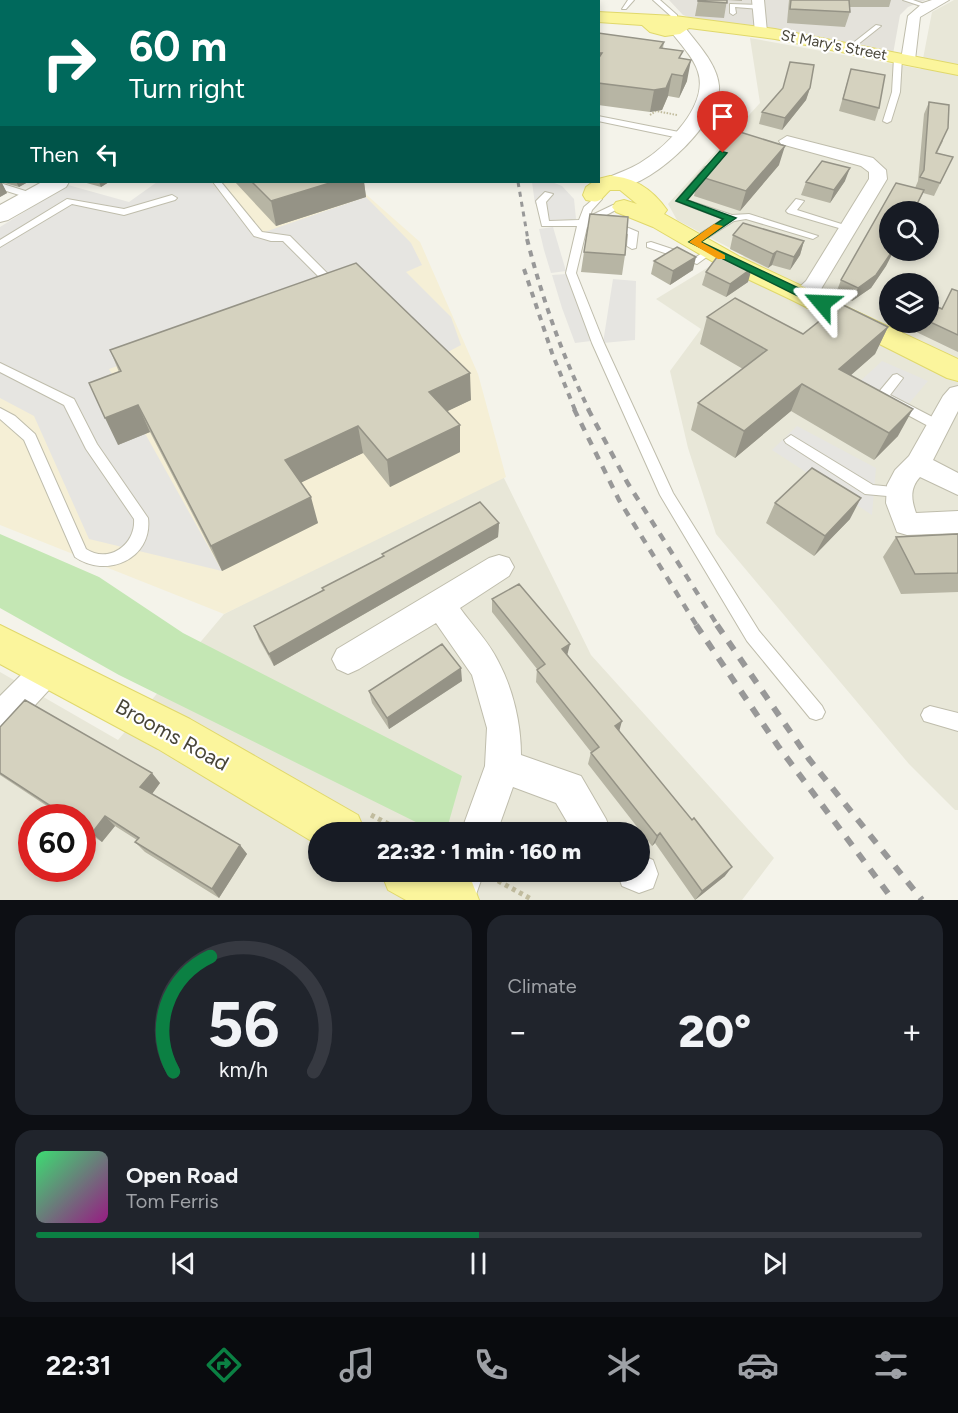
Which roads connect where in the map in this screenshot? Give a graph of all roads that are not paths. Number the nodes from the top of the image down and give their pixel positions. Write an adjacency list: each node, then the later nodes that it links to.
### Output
1 (631, 0): 7 (lane)
2 (656, 0): 10 (lane)
3 (906, 0): 6 (lane)
4 (943, 0): 6 (street)
5 (759, 3): 8 (lane); 12 (street)
6 (927, 6): 14 (street)
7 (624, 8)
8 (733, 12)
9 (604, 18): 10 (main road, St Mary's Street)
10 (666, 23): 12 (main road, St Mary's Street); 19 (street)
11 (878, 26): 13 (lane)
12 (761, 32): 13 (main road, St Mary's Street)
13 (850, 48): 14 (main road, St Mary's Street)
14 (903, 59): 15 (main road, St Mary's Street); 17 (lane)
15 (958, 70)
16 (600, 118): 19 (lane)
17 (887, 121)
18 (800, 127): 33 (street)
19 (684, 136): 26 (street)
20 (716, 161): 31 (lane)
21 (56, 183): 27 (street)
22 (218, 183): 38 (lane)
23 (576, 183): 26 (main road)
24 (0, 186): 27 (lane)
25 (549, 194): 32 (lane)
26 (614, 194): 32 (lane); 32 (lane); 37 (main road)
27 (32, 196): 30 (street)
28 (172, 198): 35 (lane)
29 (799, 201): 33 (lane)
30 (0, 215)
31 (731, 218): 34 (lane); 37 (lane)
32 (583, 223): 36 (lane); 56 (lane)
33 (849, 228): 39 (street)
34 (813, 236)
35 (0, 244)
36 (632, 246)
37 (702, 247): 39 (main road)
38 (331, 283)
39 (802, 294): 41 (main road)
40 (0, 367): 44 (lane)
41 (958, 371)
42 (897, 378): 45 (lane)
43 (958, 394): 45 (street)
44 (0, 413)
45 (937, 425): 47 (street)
46 (791, 440): 49 (lane)
47 (917, 464): 48 (street); 49 (street)
48 (958, 485)
49 (898, 492): 50 (street)
50 (958, 522)
51 (499, 567): 52 (street)
52 (440, 605): 54 (street); 60 (street)
53 (0, 643): 55 (main road, Brooms Road)
54 (348, 659)
55 (49, 668): 58 (street); 61 (main road, Brooms Road)
56 (816, 712)
57 (930, 715): 59 (lane)
58 (0, 719)
59 (958, 722)
60 (502, 766): 62 (street); 63 (street)
61 (324, 822)
62 (482, 822)
63 (587, 822)
64 (423, 882): 66 (main road)
65 (461, 882): 66 (street)
66 (454, 900)

